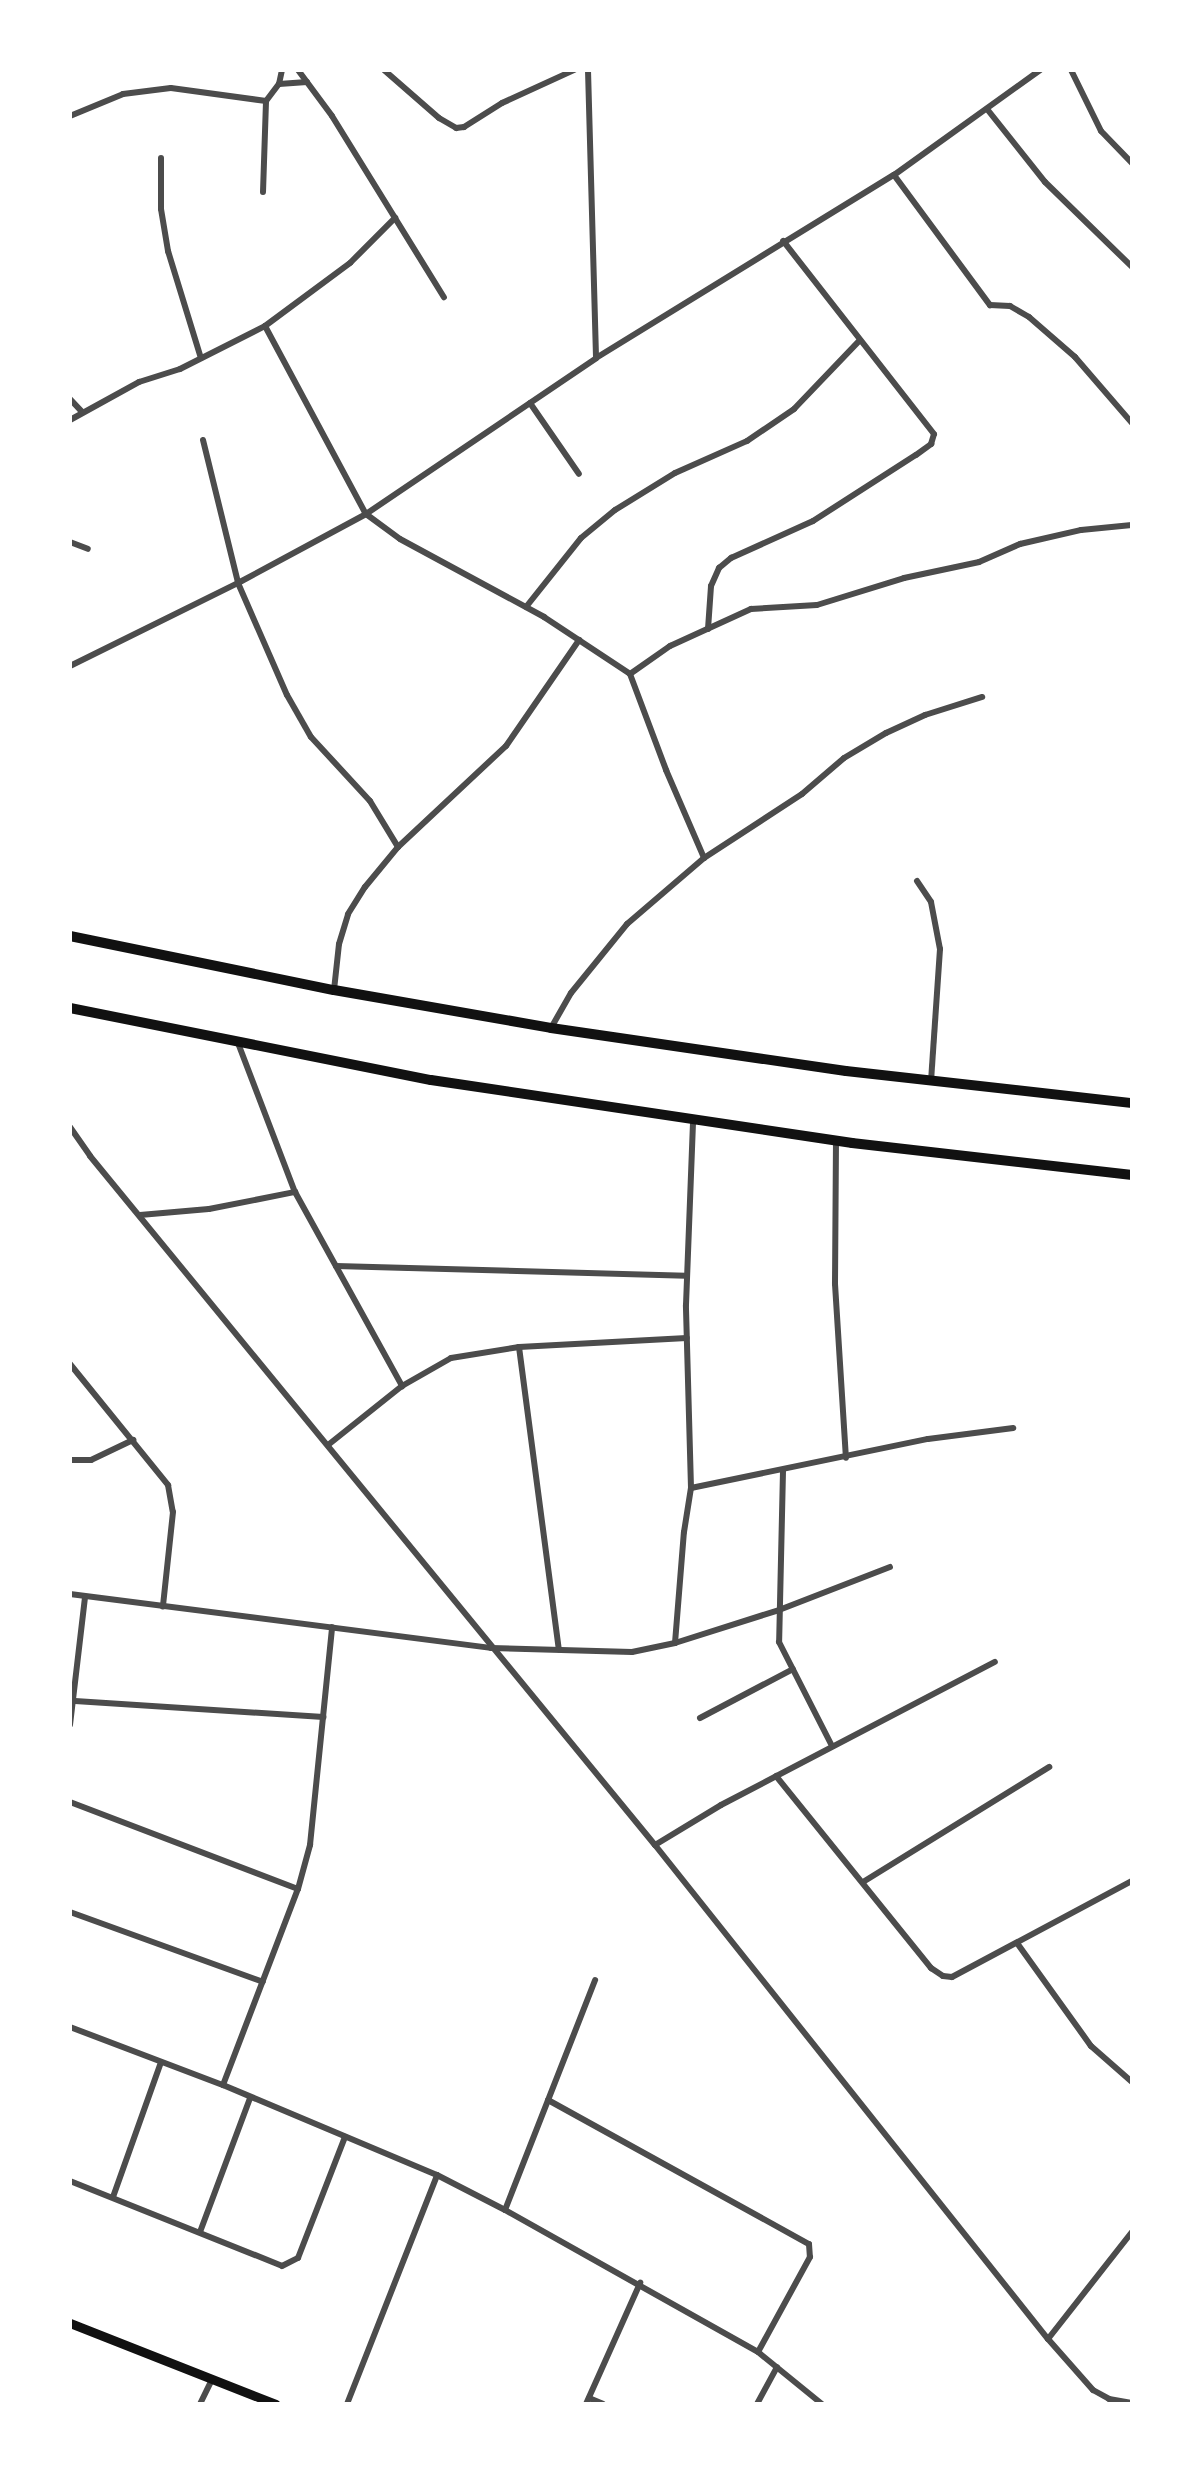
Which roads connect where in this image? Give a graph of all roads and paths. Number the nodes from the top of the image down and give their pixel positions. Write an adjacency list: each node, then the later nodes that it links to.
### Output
1 (282, 70): 9 (street)
2 (298, 70): 8 (street)
3 (384, 70): 4 (street)
4 (574, 70)
5 (588, 70): 24 (street)
6 (1040, 70): 11 (street)
7 (1071, 70): 14 (street)
8 (307, 82): 9 (street); 17 (street)
9 (279, 84): 10 (street)
10 (266, 101): 12 (street); 16 (street)
11 (987, 109): 15 (street); 19 (street)
12 (70, 116)
13 (161, 158): 23 (street)
14 (1132, 163)
15 (894, 175): 18 (street); 29 (street)
16 (263, 192)
17 (395, 218): 20 (street); 21 (street)
18 (783, 241): 22 (street); 24 (street)
19 (1132, 267)
20 (444, 297)
21 (265, 326): 23 (street); 32 (street)
22 (860, 340): 37 (street); 38 (street)
23 (201, 358): 27 (street)
24 (596, 358): 26 (street)
25 (70, 399): 27 (street)
26 (530, 403): 31 (street); 32 (street)
27 (82, 412): 28 (street)
28 (70, 420)
29 (1132, 423)
30 (203, 440): 36 (street)
31 (579, 474)
32 (366, 514): 36 (street); 37 (street)
33 (1132, 525): 38 (street)
34 (70, 542): 35 (street)
35 (88, 549)
36 (238, 583): 40 (street); 43 (street)
37 (526, 607): 39 (street)
38 (708, 629): 41 (street)
39 (579, 640): 41 (street); 43 (street)
40 (70, 666)
41 (630, 674): 44 (street)
42 (982, 697): 44 (street)
43 (398, 847): 47 (street)
44 (704, 858): 49 (street)
45 (917, 881): 51 (street)
46 (70, 936): 47 (highway)
47 (334, 990): 49 (highway)
48 (70, 1008): 50 (highway)
49 (551, 1028): 51 (highway)
50 (238, 1043): 53 (highway); 57 (street)
51 (931, 1080): 52 (highway)
52 (1132, 1103)
53 (693, 1121): 55 (highway); 60 (street)
54 (70, 1127): 58 (street)
55 (836, 1140): 56 (highway); 68 (street)
56 (1132, 1175)
57 (295, 1192): 58 (street); 59 (street)
58 (140, 1215): 67 (street)
59 (336, 1266): 60 (street); 64 (street)
60 (686, 1276): 61 (street)
61 (687, 1338): 62 (street); 71 (street)
62 (519, 1347): 64 (street); 80 (street)
63 (70, 1364): 66 (street)
64 (402, 1386): 67 (street)
65 (1013, 1428): 68 (street)
66 (133, 1440): 69 (street); 75 (street)
67 (328, 1445): 79 (street)
68 (846, 1458): 70 (street)
69 (70, 1460)
70 (783, 1471): 71 (street); 76 (street)
71 (691, 1488): 78 (street)
72 (890, 1567): 76 (street)
73 (70, 1594): 74 (street)
74 (85, 1597): 75 (street); 83 (street)
75 (163, 1606): 77 (street)
76 (779, 1610): 78 (street); 82 (street)
77 (332, 1627): 79 (street); 85 (street)
78 (675, 1643): 80 (street)
79 (491, 1648): 80 (street); 92 (street)
80 (559, 1649)
81 (995, 1662): 88 (street)
82 (793, 1669): 86 (street); 88 (street)
83 (74, 1675): 84 (street)
84 (75, 1701): 85 (street); 87 (street)
85 (323, 1717): 95 (street)
86 (700, 1718)
87 (70, 1725)
88 (832, 1746): 90 (street)
89 (1049, 1767): 94 (street)
90 (776, 1776): 92 (street); 94 (street)
91 (70, 1802): 95 (street)
92 (655, 1845): 115 (street)
93 (1132, 1881): 97 (street)
94 (863, 1882): 97 (street)
95 (298, 1889): 99 (street)
96 (70, 1912): 99 (street)
97 (1017, 1943): 102 (street)
98 (595, 1980): 105 (street)
99 (263, 1982): 103 (street)
100 (70, 2028): 101 (street)
101 (161, 2062): 103 (street); 109 (street)
102 (1132, 2082)
103 (223, 2085): 104 (street)
104 (250, 2098): 106 (street); 111 (street)
105 (548, 2100): 110 (street); 116 (street)
106 (345, 2137): 107 (street); 111 (street)
107 (437, 2175): 110 (street); 123 (street)
108 (70, 2181): 109 (street)
109 (113, 2197): 111 (street)
110 (505, 2210): 113 (street)
111 (200, 2232)
112 (1132, 2232): 115 (street)
113 (640, 2283): 116 (street); 119 (street)
114 (70, 2323): 118 (main road)
115 (1048, 2339): 120 (street)
116 (758, 2352): 117 (street)
117 (777, 2367): 125 (street); 126 (street)
118 (212, 2379): 121 (street); 122 (main road)
119 (588, 2401): 124 (street)
120 (1132, 2403)
121 (200, 2404)
122 (276, 2404)
123 (347, 2404)
124 (603, 2404)
125 (757, 2404)
126 (822, 2404)

